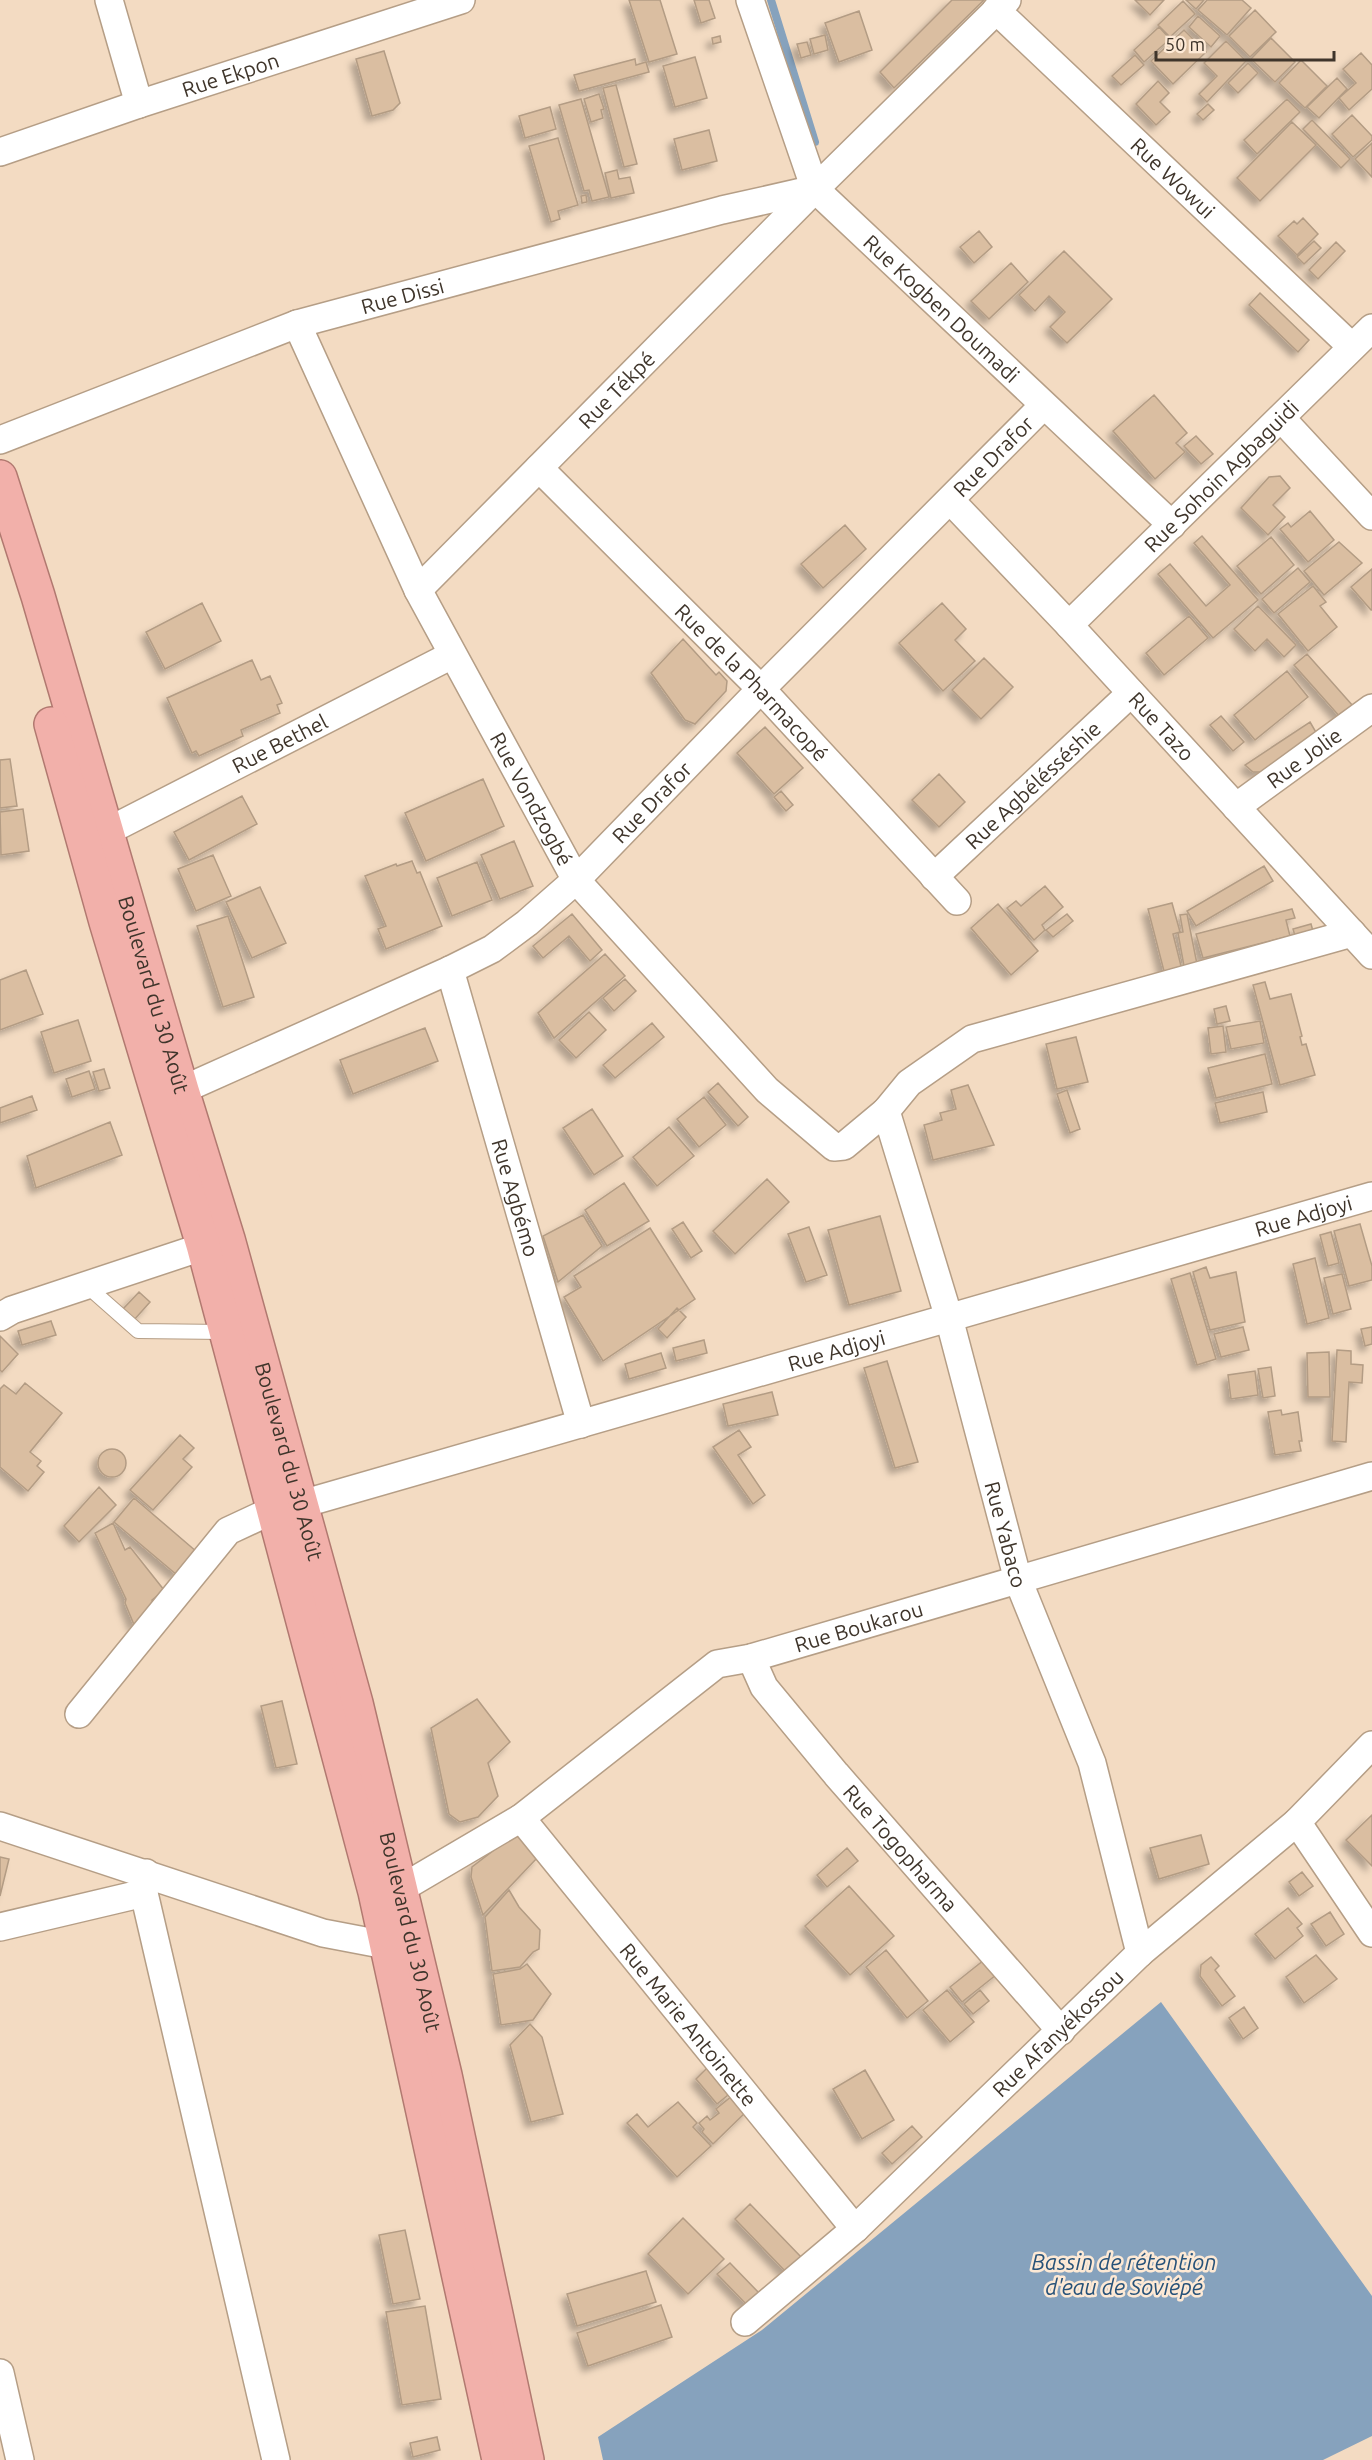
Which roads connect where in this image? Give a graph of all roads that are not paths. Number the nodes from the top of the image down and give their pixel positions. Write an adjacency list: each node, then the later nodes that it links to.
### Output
1 (109, 0): 5 (street)
2 (462, 0): 5 (street, Rue Ekpon)
3 (750, 0): 7 (street)
4 (1001, 5): 7 (street, Rue Tékpé); 10 (street, Rue Wowui)
5 (139, 104): 6 (street, Rue Ekpon)
6 (0, 152)
7 (815, 189): 8 (street, Rue Dissi); 11 (street, Rue Kogben Doumadi); 14 (street, Rue Tékpé)
8 (297, 324): 13 (street, Rue Dissi); 20 (street, Rue Vondzogbé)
9 (1372, 328): 10 (street, Rue Sohoin Agbaguidi)
10 (1352, 347): 12 (street, Rue Sohoin Agbaguidi)
11 (1043, 406): 16 (street, Rue Drafor); 18 (street, Rue Kogben Doumadi)
12 (1281, 418): 17 (street); 18 (street, Rue Sohoin Agbaguidi)
13 (0, 440)
14 (538, 468): 20 (street, Rue Tékpé); 23 (street, Rue de la Pharmacopé)
15 (0, 477): 27 (highway, Boulevard du 30 Août)
16 (950, 500): 21 (street, Rue Tazo); 23 (street, Rue Drafor)
17 (1372, 516)
18 (1172, 525): 21 (street, Rue Sohoin Agbaguidi)
19 (0, 550): 37 (highway, Boulevard du 30 Août)
20 (418, 590): 22 (street, Rue Vondzogbé)
21 (1070, 626): 24 (street, Rue Tazo)
22 (452, 655): 27 (street, Rue Bethel); 29 (street, Rue Vondzogbé)
23 (761, 689): 28 (street, Rue de la Pharmacopé); 29 (street, Rue Drafor)
24 (1131, 693): 26 (street, Rue Tazo); 28 (street, Rue Agbélésséshie)
25 (1372, 708): 26 (street, Rue Jolie)
26 (1236, 807): 31 (street, Rue Tazo)
27 (106, 832): 34 (highway, Boulevard du 30 Août)
28 (934, 877): 30 (street, Rue de la Pharmacopé)
29 (576, 880): 33 (street, Rue Drafor); 35 (street, Rue Vondzogbé)
30 (957, 901)
31 (1352, 933): 32 (street, Rue Tazo); 35 (street, Rue Vondzogbé)
32 (1372, 955)
33 (450, 970): 34 (street, Rue Drafor); 42 (street, Rue Agbémo)
34 (182, 1090): 37 (highway, Boulevard du 30 Août)
35 (886, 1111): 40 (street, Rue Yabaco)
36 (1372, 1196): 40 (street, Rue Adjoyi)
37 (215, 1242): 38 (street); 41 (highway, Boulevard du 30 Août); 44 (highway, Boulevard du 30 Août)
38 (87, 1286): 39 (street); 41 (lane)
39 (0, 1317)
40 (949, 1318): 42 (street, Rue Adjoyi); 45 (street, Rue Yabaco)
41 (224, 1332): 44 (highway, Boulevard du 30 Août)
42 (581, 1424): 44 (street, Rue Adjoyi)
43 (1372, 1476): 45 (street, Rue Boukarou)
44 (288, 1507): 47 (street, Rue Adjoyi); 53 (highway, Boulevard du 30 Août)
45 (1018, 1580): 46 (street, Rue Boukarou); 57 (street, Rue Yabaco)
46 (751, 1658): 49 (street, Rue Boukarou); 58 (street, Rue Togopharma)
47 (79, 1714)
48 (1372, 1745): 50 (street, Rue Afanyékossou)
49 (521, 1818): 53 (street, Rue Boukarou); 59 (street, Rue Marie Antoinette)
50 (1297, 1822): 55 (street); 57 (street, Rue Afanyékossou)
51 (0, 1826): 52 (street)
52 (145, 1883): 54 (street); 56 (street); 63 (street)
53 (388, 1890): 56 (highway, Boulevard du 30 Août)
54 (0, 1927)
55 (1372, 1933)
56 (399, 1943): 64 (highway, Boulevard du 30 Août); 65 (highway, Boulevard du 30 Août)
57 (1140, 1953): 58 (street, Rue Afanyékossou)
58 (1060, 2031): 59 (street, Rue Afanyékossou)
59 (855, 2229): 60 (street, Rue Afanyékossou)
60 (745, 2322)
61 (0, 2373): 62 (street)
62 (20, 2460)
63 (276, 2460)
64 (499, 2460)
65 (526, 2460)

